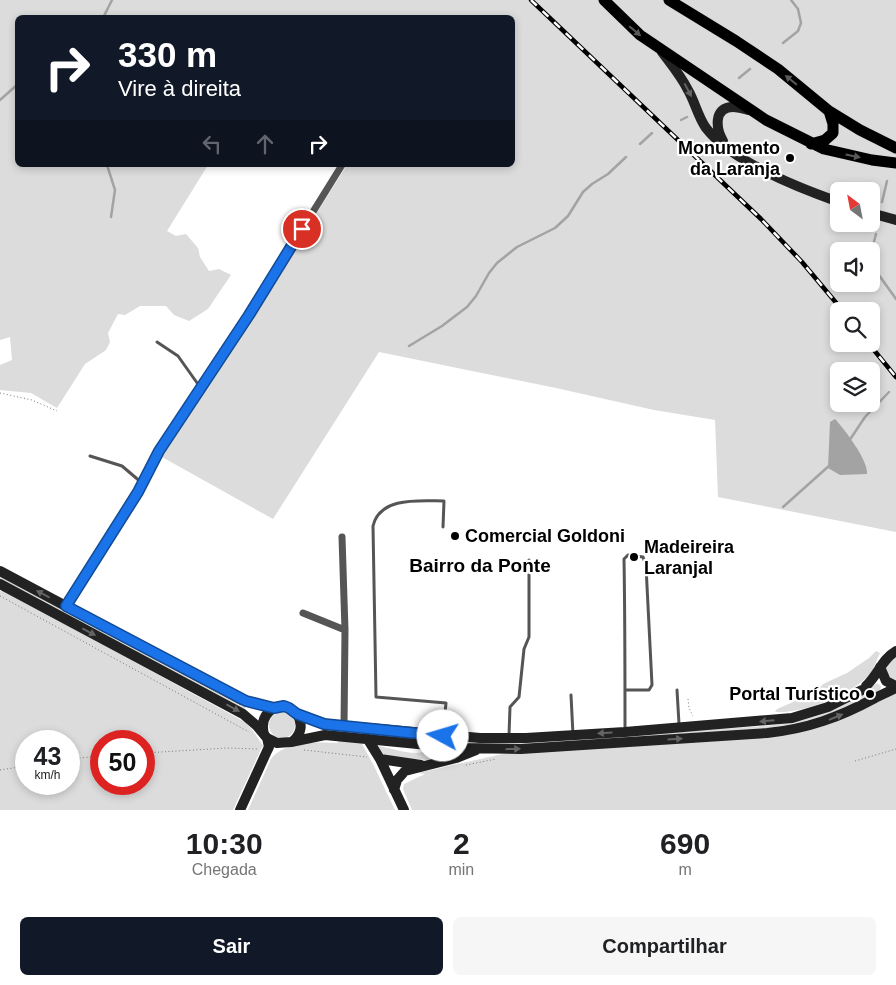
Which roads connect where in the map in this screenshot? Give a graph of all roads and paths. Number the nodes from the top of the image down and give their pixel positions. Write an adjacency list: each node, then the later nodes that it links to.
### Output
1 (604, 0): 3 (main road)
2 (669, 0): 6 (main road, one-way to 2)
3 (612, 5): 4 (main road, one-way to 4)
4 (661, 49): 5 (main road); 8 (main road, one-way to 8)
5 (749, 110): 7 (main road); 8 (main road)
6 (829, 111): 7 (main road); 9 (main road)
7 (811, 144): 10 (main road, one-way to 10)
8 (726, 147): 12 (main road)
9 (896, 148)
10 (896, 163)
11 (341, 167): 16 (street)
12 (830, 198)
13 (880, 216): 14 (main road)
14 (896, 220)
15 (157, 342): 16 (lane)
16 (200, 387): 20 (street)
17 (0, 393): 18 (path)
18 (57, 411)
19 (90, 456): 20 (lane)
20 (142, 484): 26 (street)
21 (444, 527): 45 (lane)
22 (342, 537): 28 (street)
23 (529, 560): 47 (lane)
24 (0, 571): 26 (main road, one-way to 24)
25 (1, 589): 41 (path); 44 (main road, one-way to 44)
26 (66, 606): 36 (main road)
27 (303, 614): 28 (street)
28 (345, 630): 38 (street)
29 (896, 651): 30 (main road)
30 (880, 667): 31 (main road); 39 (main road, one-way to 39)
31 (896, 687): 50 (main road, one-way to 31)
32 (625, 690): 32 (lane); 42 (lane)
33 (677, 690): 40 (lane)
34 (571, 695): 43 (lane)
35 (688, 699): 39 (path)
36 (274, 708): 37 (main road); 44 (main road)
37 (297, 714): 38 (main road); 48 (main road)
38 (344, 726): 45 (main road)
39 (698, 726): 40 (main road)
40 (680, 728): 42 (main road)
41 (250, 732)
42 (625, 732): 43 (main road, one-way to 43)
43 (573, 735): 47 (main road)
44 (265, 736): 48 (main road); 52 (main road)
45 (443, 736): 47 (main road)
46 (367, 738): 48 (main road); 50 (main road); 54 (main road)
47 (510, 738)
48 (286, 743): 52 (main road)
49 (302, 749): 54 (path)
50 (479, 749): 56 (main road)
51 (896, 749): 55 (path)
52 (267, 751): 53 (path); 60 (main road)
53 (155, 752)
54 (380, 759): 56 (main road); 59 (main road)
55 (855, 761)
56 (426, 766): 59 (main road)
57 (15, 768): 58 (path)
58 (0, 770)
59 (394, 790): 61 (main road)
60 (240, 810)
61 (404, 810)

